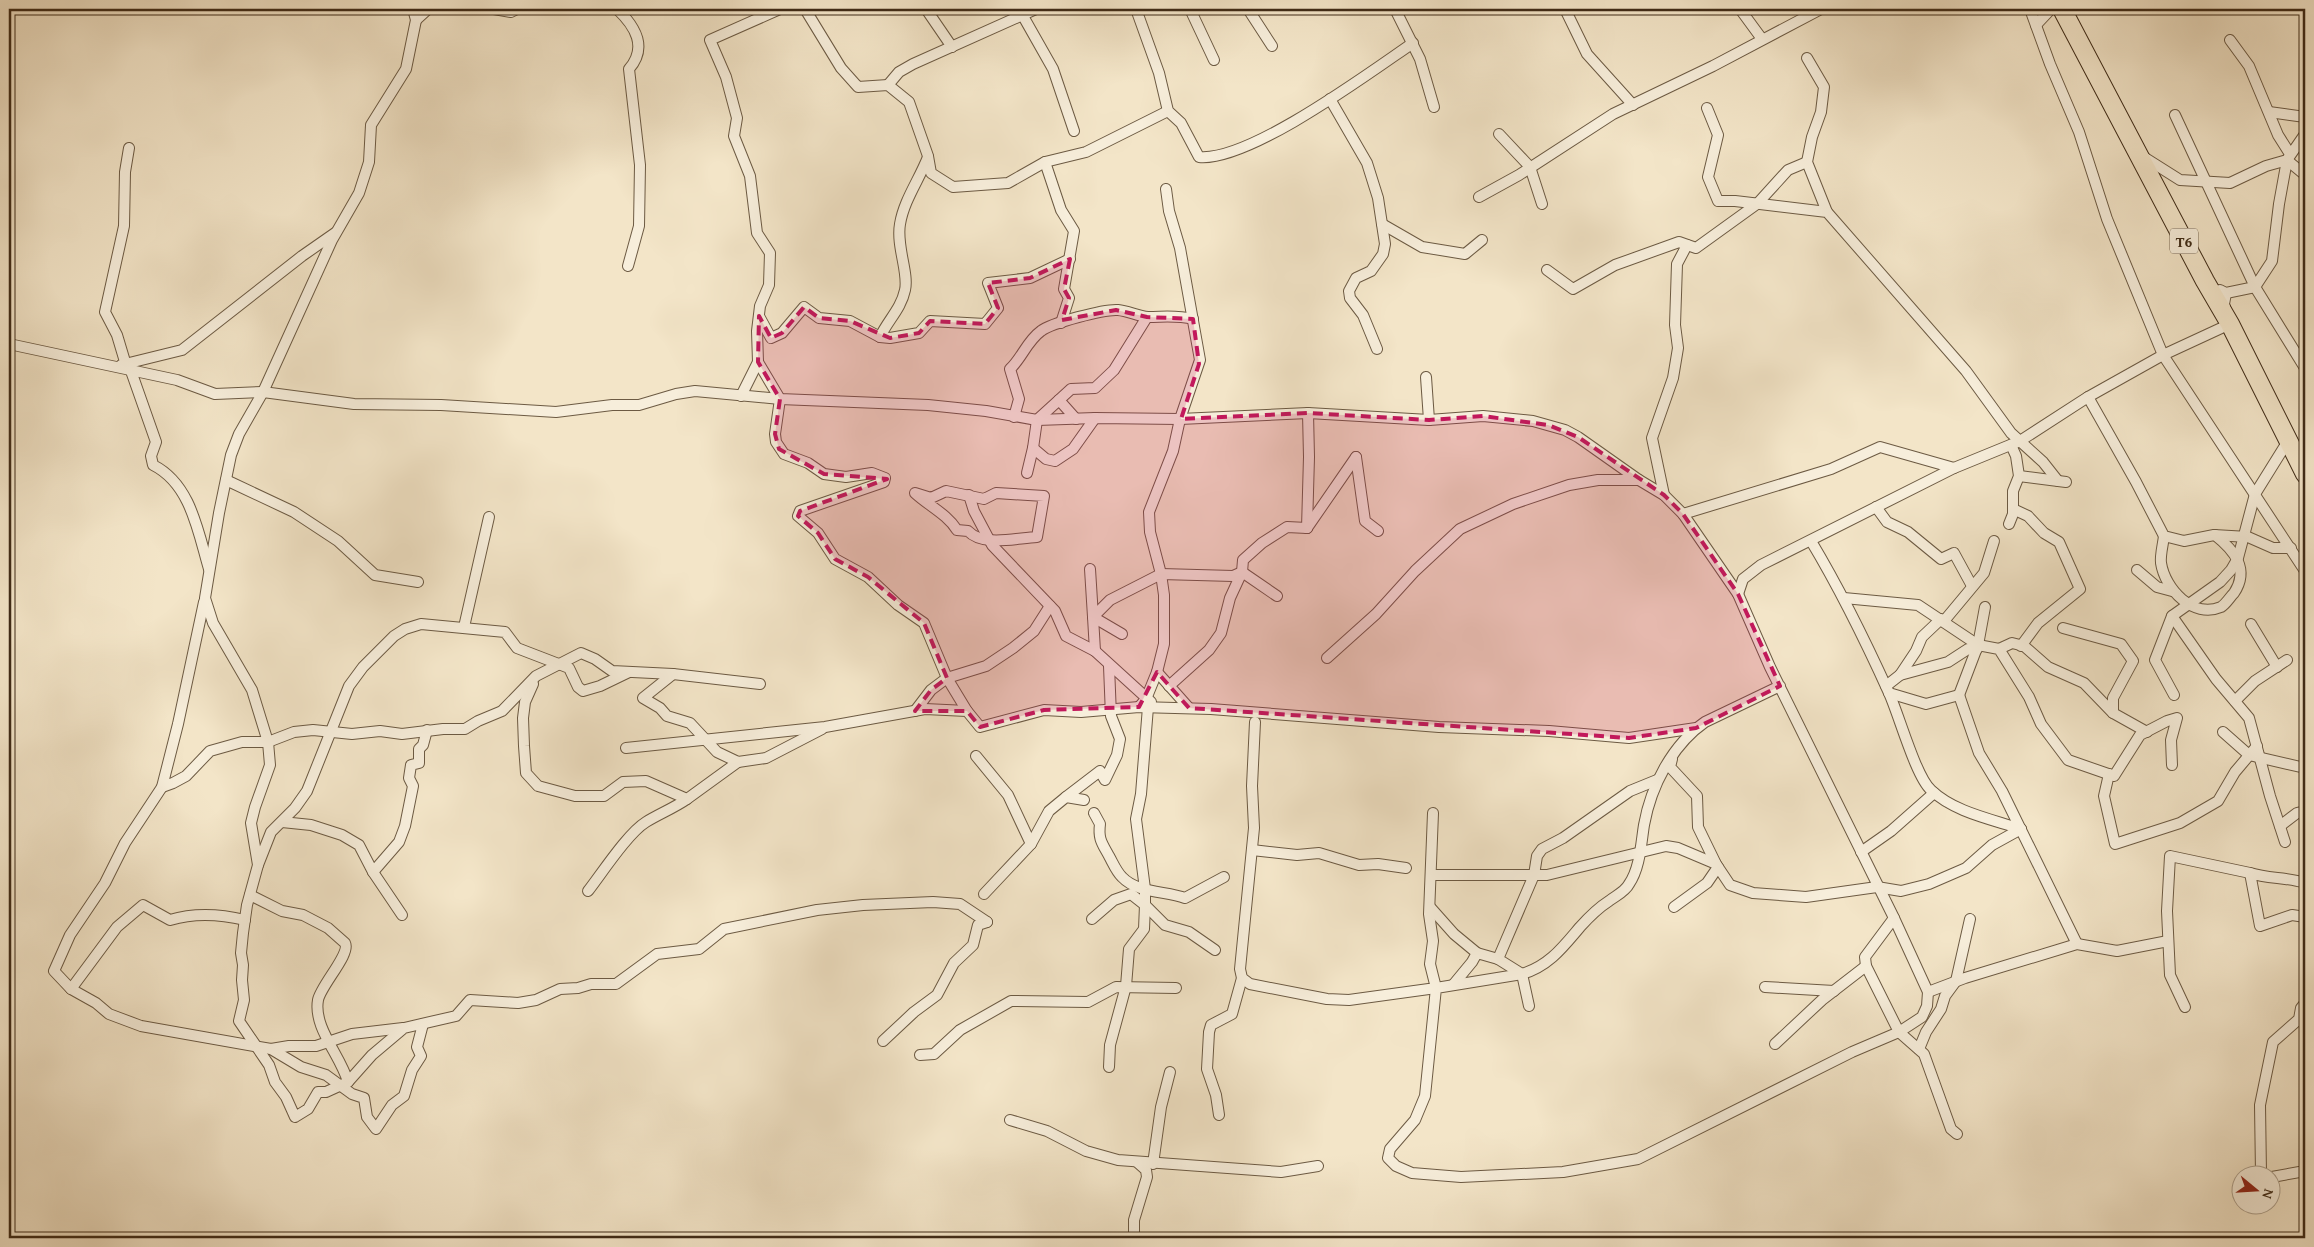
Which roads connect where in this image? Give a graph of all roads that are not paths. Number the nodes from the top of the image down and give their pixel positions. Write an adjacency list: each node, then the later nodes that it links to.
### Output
1 (413, 9): 21 (street)
2 (428, 9): 21 (street)
3 (494, 9): 19 (street)
4 (617, 9): 63 (street)
5 (780, 9): 68 (street)
6 (805, 9): 30 (street)
7 (926, 9): 27 (street)
8 (1036, 9): 20 (street)
9 (1136, 9): 35 (street)
10 (1190, 9): 29 (street)
11 (1248, 9): 26 (street)
12 (1395, 9): 25 (street)
13 (1565, 9): 32 (street)
14 (1740, 9): 23 (street)
15 (1822, 9): 23 (street)
16 (2030, 9): 22 (street)
17 (2051, 9): 22 (street)
18 (2062, 9): 43 (highway, T6)
19 (514, 10)
20 (1021, 12): 27 (street); 39 (street)
21 (416, 20): 57 (street)
22 (2036, 25): 76 (street)
23 (1762, 39): 32 (street)
24 (2230, 40): 36 (street)
25 (1413, 43): 31 (street); 33 (street)
26 (1272, 46)
27 (952, 47): 30 (street)
28 (1807, 58): 47 (street)
29 (1214, 60)
30 (888, 85): 44 (street)
31 (1330, 99): 35 (street); 56 (street)
32 (1633, 105): 48 (street)
33 (1434, 107)
34 (1707, 108): 54 (street)
35 (1168, 111): 46 (street)
36 (2270, 112): 38 (street); 45 (street)
37 (2175, 115): 50 (street)
38 (2305, 117)
39 (1074, 131)
40 (1499, 134): 48 (street)
41 (2305, 135): 45 (street)
42 (129, 148): 78 (street)
43 (2140, 155): 50 (street); 65 (highway, T6)
44 (928, 156): 46 (street); 73 (street)
45 (2289, 157): 49 (street); 50 (street); 66 (street)
46 (1045, 162): 62 (street)
47 (1807, 162): 54 (street); 55 (street)
48 (1530, 167): 52 (street); 53 (street)
49 (2305, 175)
50 (2204, 181): 66 (street)
51 (1166, 189): 70 (street)
52 (1479, 197)
53 (1542, 204)
54 (1757, 204): 55 (street); 61 (street)
55 (1827, 212): 94 (street)
56 (1382, 224): 58 (street); 60 (street)
57 (336, 233): 78 (street); 81 (street)
58 (1401, 235): 59 (street); 60 (street)
59 (1482, 240)
60 (1385, 244): 75 (street)
61 (1687, 245): 64 (street); 102 (street)
62 (1070, 259): 71 (street); 73 (street)
63 (628, 266)
64 (1547, 270)
65 (2205, 281): 67 (street); 72 (highway, T6)
66 (2255, 287): 67 (street); 79 (street)
67 (2226, 293): 72 (street)
68 (759, 316): 73 (street); 77 (street)
69 (1147, 317): 70 (street); 71 (street); 85 (street)
70 (1193, 319): 90 (street)
71 (1061, 323): 87 (street)
72 (2230, 324): 76 (street); 93 (highway, T6)
73 (880, 337)
74 (9, 344): 78 (street)
75 (1377, 349)
76 (2163, 355): 83 (street); 103 (street)
77 (758, 362): 82 (street); 84 (street)
78 (124, 367): 81 (street); 123 (street)
79 (2305, 368)
80 (1426, 378): 92 (street)
81 (263, 392): 82 (street); 100 (street)
82 (741, 396): 84 (street)
83 (2088, 397): 94 (street); 113 (street)
84 (780, 399): 87 (street); 157 (street)
85 (1059, 400): 89 (street); 91 (street)
86 (1308, 412): 90 (street); 92 (street); 110 (street)
87 (1014, 417): 91 (street)
88 (1095, 418): 89 (street); 90 (street); 95 (street)
89 (1076, 419): 91 (street)
90 (1180, 419): 125 (street)
91 (1037, 420): 95 (street)
92 (1429, 420): 101 (street)
93 (2288, 440): 98 (highway, T6); 103 (street)
94 (2015, 443): 96 (street); 99 (street); 99 (street)
95 (1033, 448): 97 (street)
96 (1954, 468): 105 (street); 107 (street)
97 (1026, 473)
98 (2305, 474)
99 (2019, 476): 106 (street)
100 (226, 480): 123 (street); 126 (street)
101 (1639, 480): 102 (street); 147 (street)
102 (1664, 494): 107 (street)
103 (2255, 494): 114 (street); 118 (street)
104 (970, 495): 115 (street); 115 (street); 115 (street)
105 (1876, 507): 116 (street); 127 (street)
106 (2013, 509): 109 (street); 143 (street)
107 (1683, 514): 129 (street)
108 (489, 517): 140 (street)
109 (2009, 524)
110 (1307, 528): 111 (street); 124 (street)
111 (1378, 531)
112 (2214, 535): 113 (street); 114 (street); 119 (street)
113 (2164, 536): 128 (street)
114 (2243, 538): 118 (street); 119 (street)
115 (988, 540): 134 (street)
116 (1811, 541): 129 (street); 132 (street)
117 (1994, 541): 127 (street)
118 (2291, 548): 122 (street)
119 (2238, 558): 133 (street); 133 (street)
120 (1090, 568): 137 (street)
121 (2138, 570): 128 (street)
122 (2305, 570)
123 (210, 571): 131 (street)
124 (1242, 572): 125 (street); 130 (street); 159 (street)
125 (1162, 574): 137 (street); 153 (street)
126 (418, 582)
127 (1972, 586): 138 (street)
128 (2172, 591): 133 (street)
129 (1738, 594): 160 (street)
130 (1276, 596)
131 (205, 598): 179 (street); 191 (street)
132 (1844, 598): 138 (street); 161 (street)
133 (2190, 604): 136 (street)
134 (1050, 606): 146 (street); 157 (street)
135 (1985, 607): 144 (street)
136 (2172, 616): 163 (street); 164 (street)
137 (1093, 617): 142 (street); 146 (street)
138 (1942, 620): 144 (street); 155 (street)
139 (2250, 624): 151 (street)
140 (464, 627): 149 (street); 175 (street)
141 (2063, 628): 170 (street)
142 (1122, 634)
143 (2021, 646): 145 (street); 170 (street)
144 (1977, 647): 145 (street); 155 (street); 162 (street)
145 (1999, 649): 189 (street)
146 (1095, 651): 150 (street)
147 (1327, 658)
148 (2287, 660): 151 (street)
149 (562, 664): 152 (street); 152 (street); 156 (street)
150 (1109, 666): 165 (street); 166 (street)
151 (2277, 667): 164 (street)
152 (632, 671): 154 (street)
153 (1157, 672): 159 (street); 165 (street)
154 (673, 674): 158 (street); 178 (street)
155 (1900, 675): 161 (street)
156 (536, 676): 174 (street); 194 (street)
157 (948, 678): 168 (street); 169 (street)
158 (760, 684)
159 (1169, 686): 167 (street)
160 (1780, 686): 173 (street); 205 (street)
161 (1888, 689): 162 (street); 192 (street)
162 (1959, 694): 201 (street)
163 (2174, 695)
164 (2235, 701): 180 (street)
165 (1148, 705): 166 (street); 167 (street); 217 (street)
166 (1112, 708): 169 (street); 193 (street)
167 (1189, 708): 173 (street)
168 (915, 711): 169 (street); 172 (street)
169 (967, 711)
170 (2113, 713): 176 (street)
171 (1255, 722): 204 (street)
172 (825, 727): 178 (street); 186 (street)
173 (1696, 728): 182 (street)
174 (427, 730): 175 (street); 210 (street)
175 (330, 731): 179 (street); 199 (street)
176 (2147, 732): 187 (street); 189 (street)
177 (2223, 732): 183 (street)
178 (706, 740): 181 (street); 186 (street)
179 (268, 742): 191 (street); 207 (street)
180 (2257, 746): 183 (street); 185 (street)
181 (626, 748)
182 (1674, 755): 190 (street); 208 (street)
183 (2249, 755): 185 (street); 189 (street)
184 (976, 756): 203 (street)
185 (2260, 758): 188 (street); 200 (street)
186 (738, 762): 194 (street)
187 (2172, 765)
188 (2305, 768)
189 (2109, 774)
190 (1657, 780): 206 (street); 213 (street)
191 (162, 787): 244 (street)
192 (1934, 793): 201 (street); 205 (street)
193 (1066, 797): 195 (street); 203 (street)
194 (687, 799): 218 (street)
195 (1084, 800)
196 (2305, 812): 200 (street)
197 (1094, 813): 217 (street)
198 (1433, 813): 212 (street)
199 (282, 822): 207 (street); 210 (street)
200 (2280, 826): 202 (street)
201 (2021, 829): 216 (street); 231 (street)
202 (2285, 842)
203 (1031, 844): 219 (street)
204 (1252, 850): 209 (street); 237 (street)
205 (1861, 852): 216 (street)
206 (1639, 854): 208 (street); 213 (street); 236 (street)
207 (258, 865): 220 (street)
208 (1717, 866): 216 (street); 223 (street)
209 (1406, 868)
210 (373, 872): 224 (street)
211 (2250, 872): 215 (street); 225 (street); 230 (street)
212 (1431, 875): 213 (street); 222 (street)
213 (1534, 875): 234 (street)
214 (1224, 876): 217 (street)
215 (2305, 883)
216 (1877, 887): 226 (street)
217 (1145, 888): 221 (street)
218 (588, 891)
219 (984, 894)
220 (250, 895): 229 (street); 254 (street)
221 (1145, 905): 227 (street); 232 (street); 240 (street)
222 (1430, 907): 233 (street); 243 (street)
223 (1674, 907)
224 (402, 915)
225 (2305, 917)
226 (1894, 918): 235 (street); 246 (street)
227 (1092, 919)
228 (1970, 919): 238 (street)
229 (245, 920): 244 (street); 256 (street)
230 (2168, 941): 231 (street); 249 (street)
231 (2077, 944): 238 (street)
232 (1215, 950)
233 (1477, 953): 234 (street); 239 (street)
234 (1498, 959): 236 (street)
235 (1866, 966): 245 (street); 252 (street)
236 (1522, 974): 239 (street); 248 (street)
237 (1242, 978): 243 (street); 263 (street)
238 (1956, 981): 246 (street); 258 (street)
239 (1453, 985): 243 (street)
240 (1126, 986): 242 (street); 259 (street); 260 (street)
241 (1765, 987): 245 (street)
242 (1176, 988)
243 (1436, 988): 252 (street)
244 (71, 989): 256 (street)
245 (1834, 991): 255 (street)
246 (1928, 992): 252 (street)
247 (2305, 1003): 268 (street)
248 (1529, 1006)
249 (2185, 1007)
250 (423, 1024): 251 (street); 253 (street); 262 (street)
251 (404, 1028): 254 (street); 262 (street)
252 (1899, 1032): 258 (street)
253 (883, 1041)
254 (328, 1043): 257 (street); 262 (street)
255 (1775, 1044)
256 (256, 1046): 257 (street); 262 (street)
257 (271, 1049): 262 (street)
258 (1919, 1049): 265 (street)
259 (920, 1055)
260 (1108, 1067)
261 (1170, 1072): 267 (street)
262 (344, 1084)
263 (1219, 1115)
264 (1010, 1120): 266 (street)
265 (1957, 1134)
266 (1137, 1162): 267 (street); 272 (street)
267 (1153, 1164): 269 (street)
268 (2261, 1164)
269 (1318, 1166)
270 (2305, 1171): 271 (street)
271 (2282, 1175)
272 (1134, 1238)

